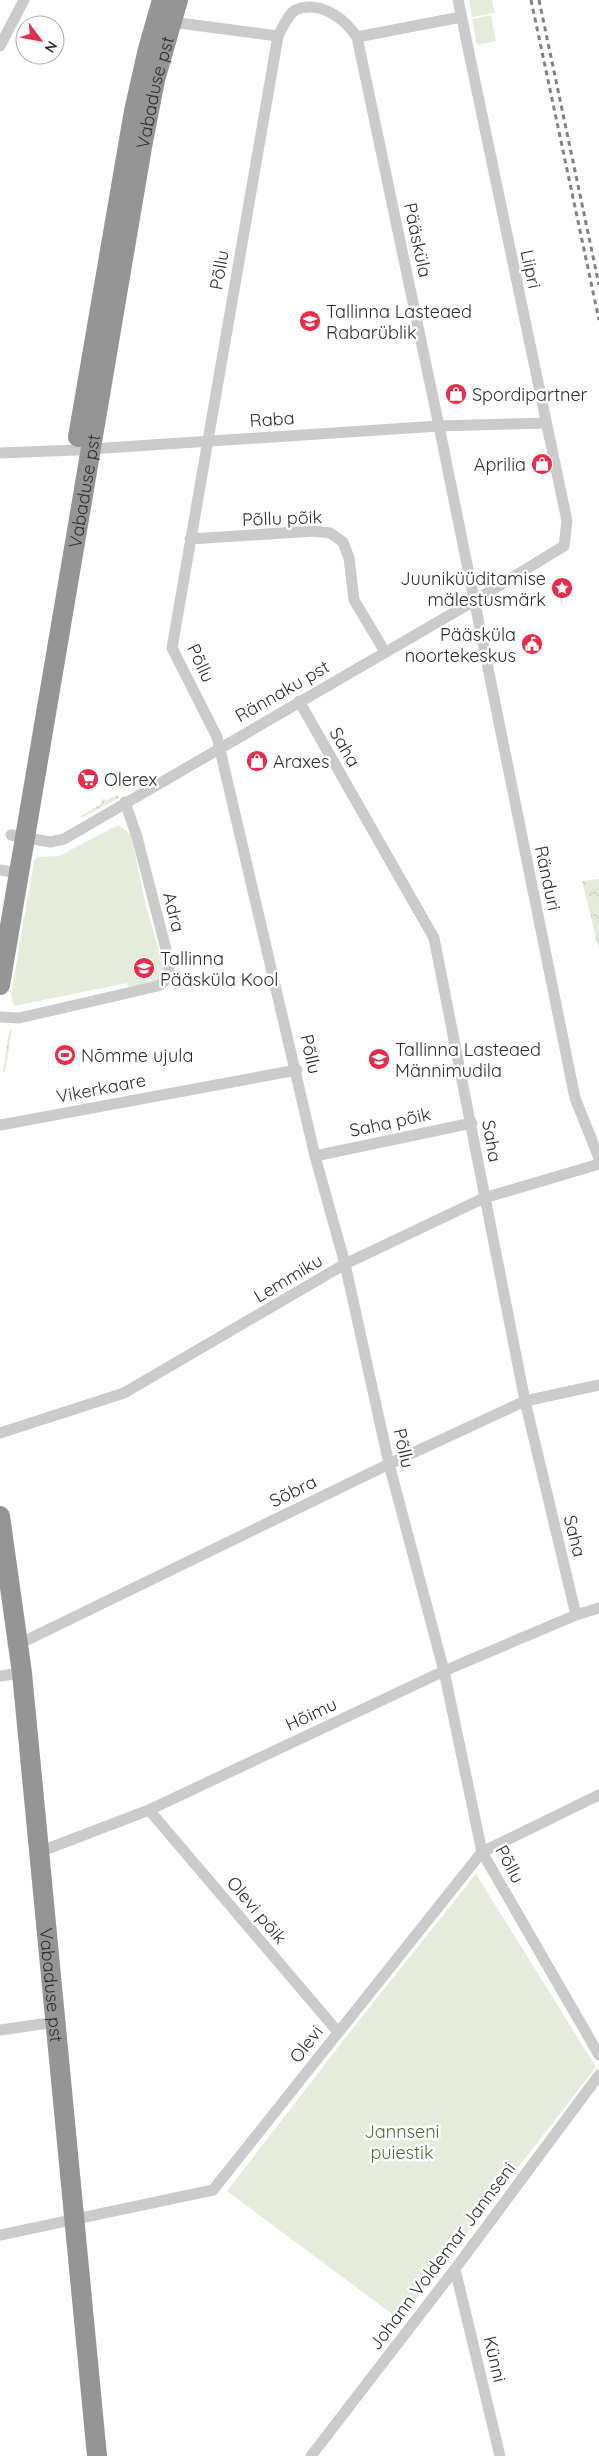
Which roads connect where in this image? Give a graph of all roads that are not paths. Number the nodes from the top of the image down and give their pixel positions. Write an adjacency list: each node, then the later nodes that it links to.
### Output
1 (24, 0): 9 (street)
2 (178, 0): 5 (highway, Vabaduse pst)
3 (458, 0): 6 (street, Liipri)
4 (306, 5): 7 (street, Põllu); 8 (street, Pääsküla)
5 (163, 12): 7 (street); 13 (highway, Vabaduse pst)
6 (461, 18): 8 (street); 10 (street, Liipri)
7 (278, 36): 12 (street, Põllu)
8 (357, 37): 11 (street, Pääsküla)
9 (0, 46)
10 (546, 423): 11 (street, Raba); 16 (street, Liipri)
11 (439, 426): 12 (street, Raba); 17 (street, Pääsküla)
12 (208, 440): 13 (street, Raba); 15 (street, Põllu)
13 (83, 450): 14 (street, Raba); 22 (highway, Vabaduse pst)
14 (0, 453)
15 (190, 539): 18 (street, Põllu põik); 20 (street, Põllu)
16 (564, 546): 17 (street, Rännaku pst)
17 (474, 601): 18 (street, Rännaku pst); 31 (street, Ränduri)
18 (385, 652): 19 (street, Rännaku pst)
19 (299, 701): 20 (street, Rännaku pst); 28 (street, Saha)
20 (220, 747): 21 (street, Rännaku pst); 27 (street, Põllu)
21 (125, 802): 22 (street, Rännaku pst); 26 (street, Adra)
22 (18, 836): 23 (highway, Vabaduse pst)
23 (8, 871): 24 (highway, Vabaduse pst); 25 (highway, Vabaduse pst)
24 (0, 904)
25 (0, 985)
26 (0, 1017)
27 (297, 1070): 29 (street, Vikerkaare); 30 (street, Põllu)
28 (472, 1123): 30 (street, Saha põik); 33 (street, Saha)
29 (0, 1125)
30 (315, 1156): 34 (street, Põllu)
31 (599, 1158)
32 (599, 1164): 33 (street, Lemmiku)
33 (484, 1198): 34 (street, Lemmiku); 36 (street, Saha)
34 (345, 1264): 37 (street, Lemmiku); 38 (street, Põllu)
35 (599, 1385): 36 (street, Sõbra)
36 (525, 1401): 38 (street, Sõbra); 42 (street, Saha)
37 (0, 1433)
38 (389, 1464): 43 (street, Sõbra); 44 (street, Põllu)
39 (0, 1516): 43 (highway, Vabaduse pst)
40 (0, 1581): 43 (highway, Vabaduse pst)
41 (599, 1608): 42 (street, Hõimu)
42 (576, 1615): 44 (street, Hõimu)
43 (14, 1644): 45 (highway, Vabaduse pst)
44 (444, 1671): 47 (street, Hõimu); 49 (street, Põllu)
45 (12, 1675): 48 (highway, Vabaduse pst); 50 (highway, Vabaduse pst)
46 (599, 1795): 49 (street, Olevi)
47 (150, 1810): 48 (street, Hõimu); 52 (street, Olevi põik)
48 (39, 1852): 50 (highway, Vabaduse pst)
49 (482, 1852): 52 (street, Olevi); 53 (street, Põllu)
50 (51, 2022): 51 (street); 55 (highway, Vabaduse pst)
51 (0, 2030)
52 (338, 2032): 55 (street, Olevi)
53 (599, 2055)
54 (599, 2075): 57 (street, Johann Voldemar Jannseni)
55 (70, 2220): 56 (street, Olevi); 58 (highway, Vabaduse pst); 59 (highway, Vabaduse pst)
56 (0, 2235)
57 (455, 2270): 60 (street, Johann Voldemar Jannseni); 61 (street, Künni)
58 (88, 2456)
59 (97, 2456)
60 (311, 2456)
61 (500, 2456)

